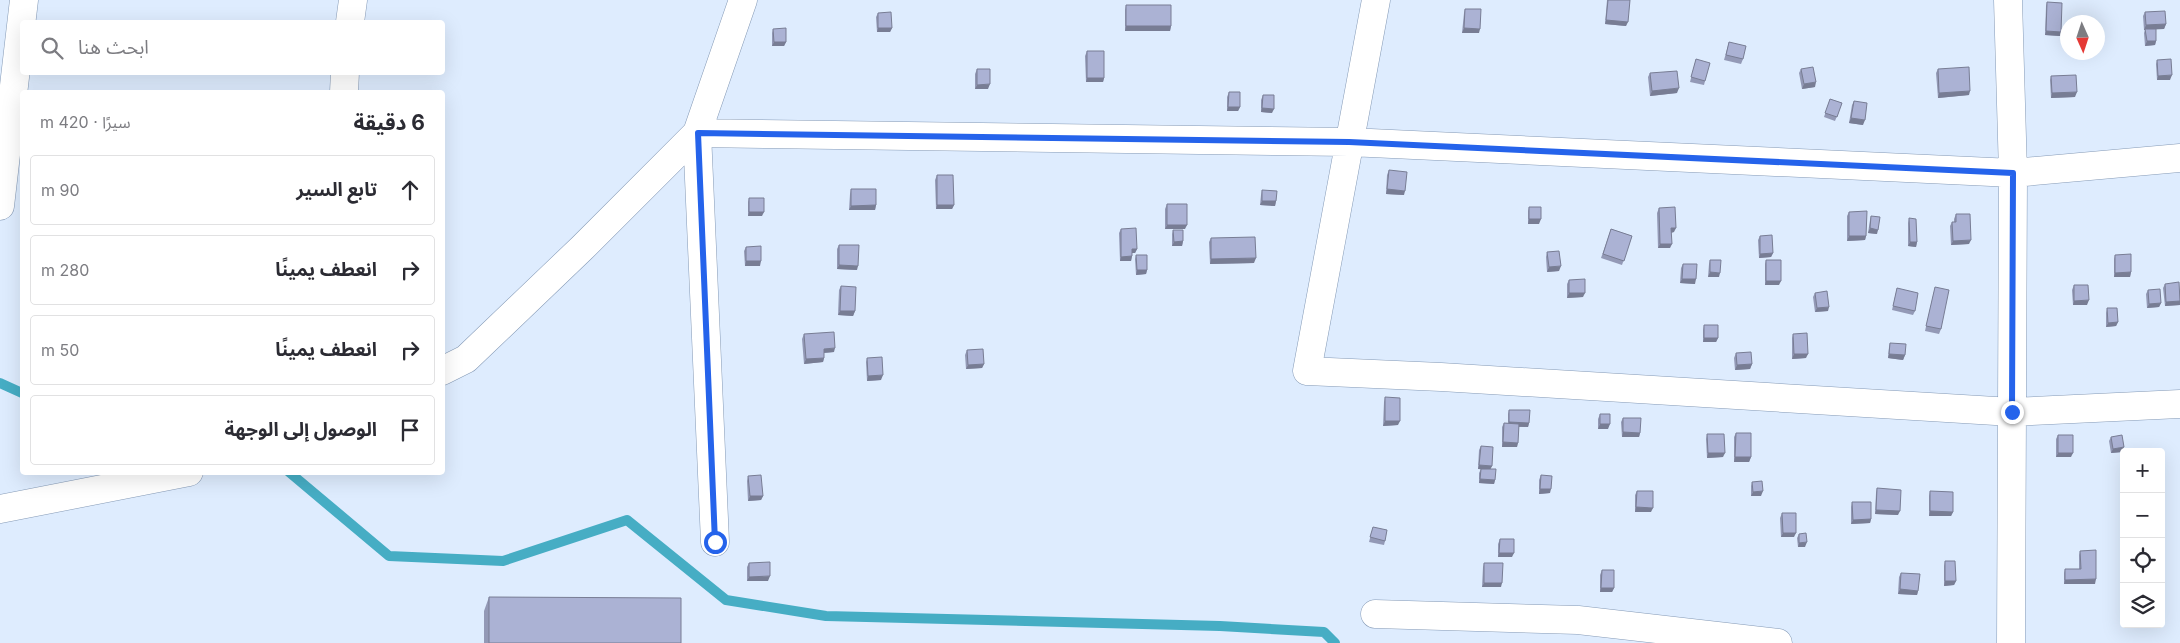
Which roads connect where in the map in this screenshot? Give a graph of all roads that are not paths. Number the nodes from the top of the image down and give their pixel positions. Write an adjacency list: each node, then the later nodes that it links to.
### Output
1 (24, 0): 6 (street)
2 (353, 0): 7 (street)
3 (743, 0): 11 (street)
4 (1376, 0): 12 (street)
5 (2008, 0): 14 (street)
6 (22, 20)
7 (350, 20)
8 (20, 34): 15 (street)
9 (345, 75): 10 (street)
10 (344, 90)
11 (698, 133): 12 (street); 16 (street); 21 (street)
12 (1349, 142): 14 (street); 18 (street)
13 (2180, 158): 14 (street)
14 (2013, 173): 18 (street)
15 (0, 206)
16 (445, 370)
17 (2180, 404): 18 (street)
18 (2012, 412): 24 (street)
19 (173, 475): 20 (street)
20 (0, 509)
21 (715, 542)
22 (1374, 614): 23 (street)
23 (1778, 643)
24 (2011, 643)

